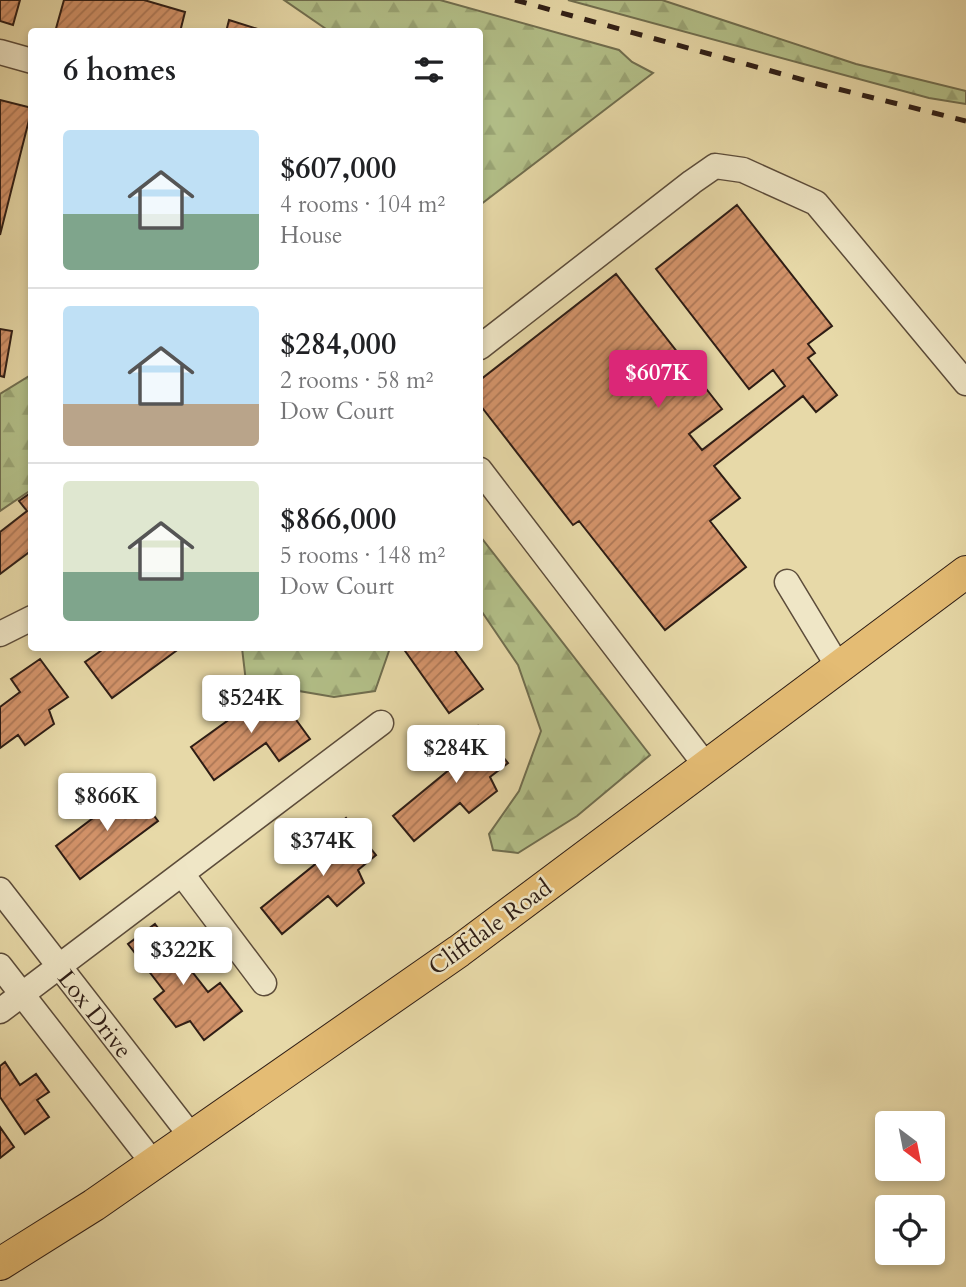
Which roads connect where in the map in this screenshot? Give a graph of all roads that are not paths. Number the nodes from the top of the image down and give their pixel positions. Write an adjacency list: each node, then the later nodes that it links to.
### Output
1 (0, 52): 2 (street)
2 (28, 60)
3 (483, 345): 4 (street)
4 (966, 383)
5 (483, 474): 12 (street)
6 (966, 572): 10 (main road, Cliffdale Road)
7 (787, 582): 10 (street)
8 (28, 619): 9 (street)
9 (2, 629)
10 (839, 668): 12 (main road, Cliffdale Road)
11 (381, 723): 13 (street)
12 (707, 766): 20 (main road, Cliffdale Road)
13 (182, 874): 16 (street); 17 (street)
14 (0, 890): 16 (street, Lox Drive)
15 (0, 966): 18 (street, Lox Drive)
16 (59, 967): 18 (street); 20 (street, Lox Drive)
17 (264, 983)
18 (22, 995): 19 (street); 21 (street, Lox Drive)
19 (0, 1011)
20 (191, 1136): 21 (main road, Cliffdale Road)
21 (153, 1163): 22 (main road, Cliffdale Road)
22 (0, 1264)

